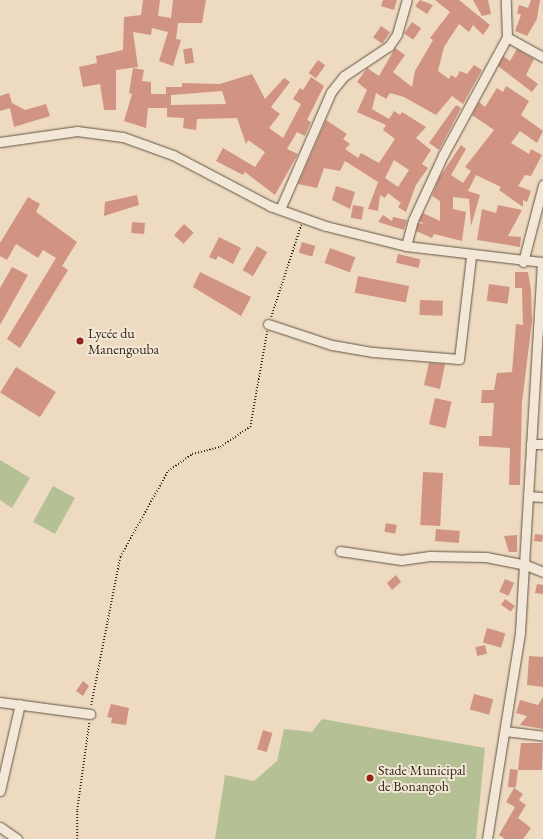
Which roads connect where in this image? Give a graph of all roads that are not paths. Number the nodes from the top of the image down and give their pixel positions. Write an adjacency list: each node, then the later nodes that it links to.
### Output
1 (407, 0): 7 (street)
2 (506, 0): 3 (street)
3 (507, 37): 4 (street); 8 (street)
4 (543, 57)
5 (0, 142): 7 (street)
6 (543, 185): 10 (street)
7 (281, 207): 8 (street)
8 (406, 246): 9 (street)
9 (471, 257): 10 (street); 12 (street)
10 (523, 262): 11 (street)
11 (543, 262): 13 (street)
12 (268, 324)
13 (531, 444): 14 (street); 15 (street)
14 (543, 444)
15 (528, 496): 16 (street); 18 (street)
16 (543, 497)
17 (340, 551): 18 (street)
18 (526, 565): 19 (street); 23 (street)
19 (543, 572)
20 (0, 702): 21 (street)
21 (20, 704): 22 (street); 25 (street)
22 (90, 714)
23 (505, 731): 24 (street); 28 (street)
24 (543, 736)
25 (0, 791)
26 (0, 827): 27 (street)
27 (17, 839)
28 (487, 839)

